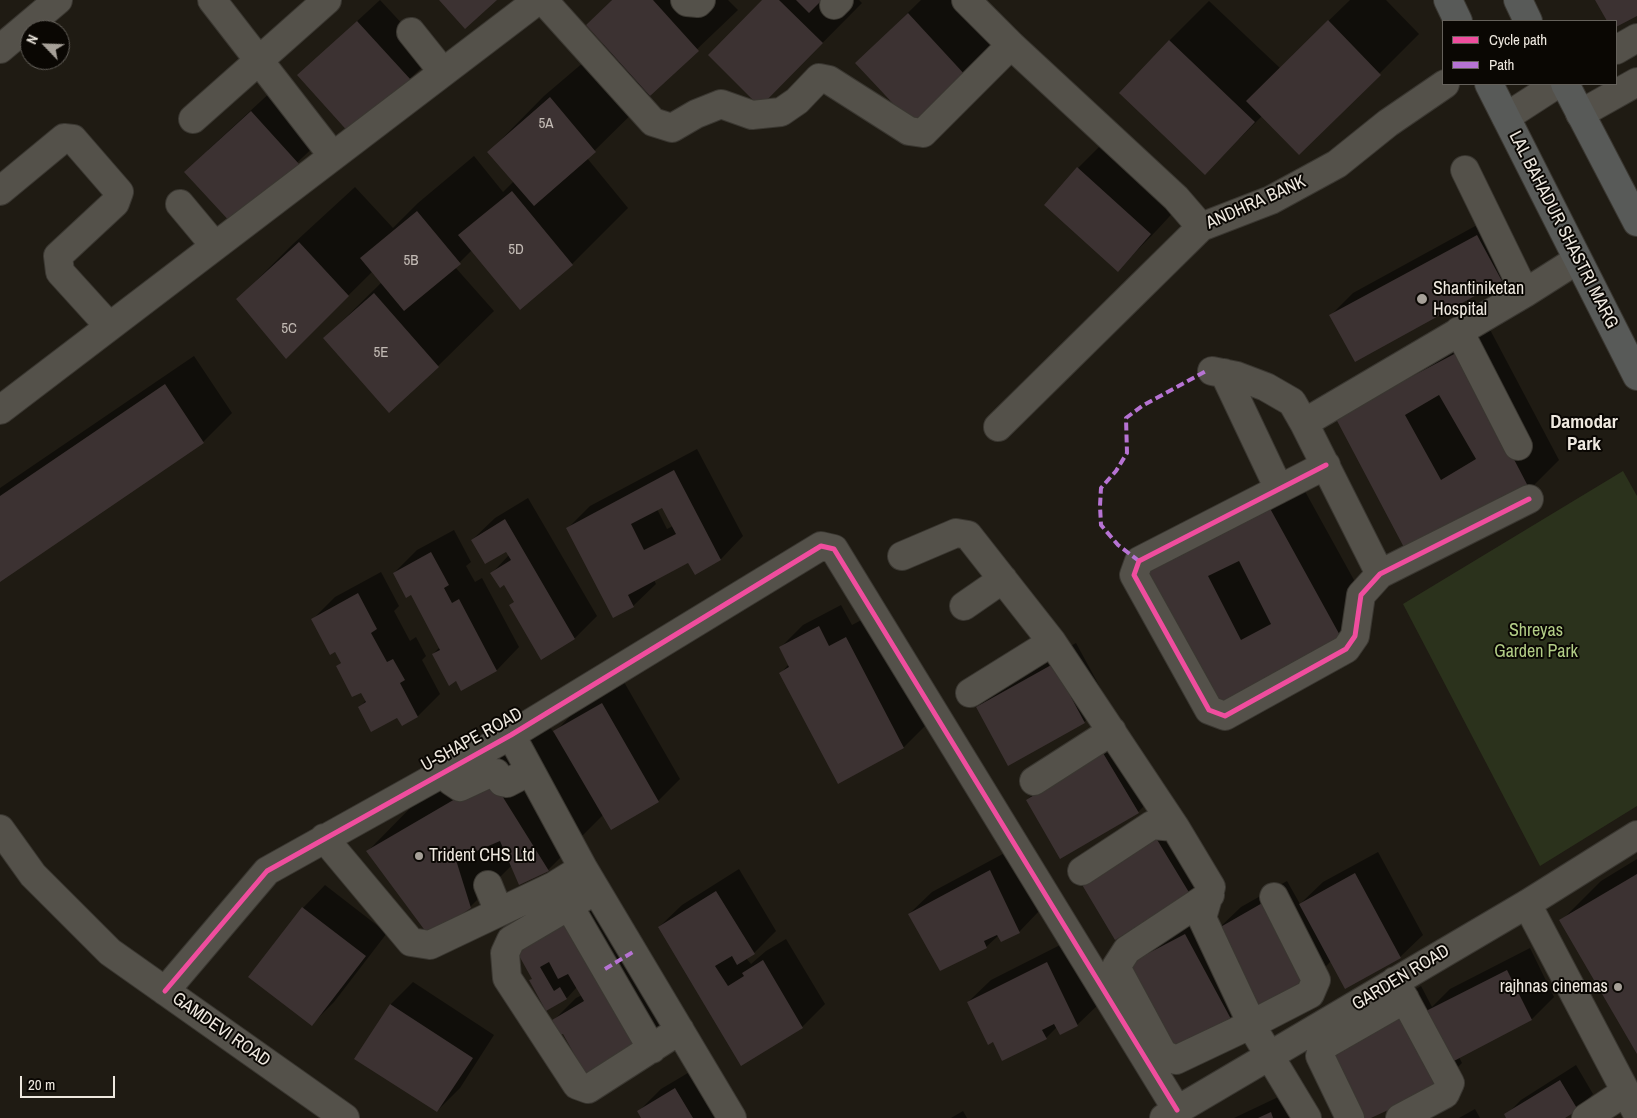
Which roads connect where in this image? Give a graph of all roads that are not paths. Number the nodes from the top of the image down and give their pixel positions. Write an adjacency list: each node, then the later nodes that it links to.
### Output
1 (58, 0): 16 (street)
2 (212, 0): 18 (street)
3 (327, 0): 18 (street)
4 (538, 0): 19 (street)
5 (543, 0): 15 (street)
6 (685, 0): 7 (street)
7 (701, 0)
8 (966, 0): 15 (street)
9 (1448, 0): 11 (main road)
10 (1518, 0): 12 (main road)
11 (1458, 20)
12 (1528, 20)
13 (411, 32): 19 (street)
14 (1637, 38): 17 (street)
15 (1011, 45): 33 (street)
16 (0, 49)
17 (1617, 49)
18 (259, 61): 27 (street); 28 (street)
19 (443, 72): 28 (street)
20 (1637, 82): 25 (street)
21 (1443, 85): 33 (street, ANDHRA BANK)
22 (1490, 85): 26 (main road, LAL BAHADUR SHASTRI MARG)
23 (1555, 85): 26 (street)
24 (1566, 85): 25 (main road)
25 (1580, 114): 32 (main road)
26 (1506, 117): 35 (main road, LAL BAHADUR SHASTRI MARG)
27 (193, 119)
28 (333, 156): 34 (street)
29 (1465, 170): 36 (street)
30 (0, 191): 37 (street)
31 (180, 204): 34 (street)
32 (1635, 214)
33 (1201, 228): 42 (street, ANDHRA BANK)
34 (215, 246): 37 (street)
35 (1578, 260): 36 (street); 39 (main road, LAL BAHADUR SHASTRI MARG)
36 (1525, 293): 38 (street)
37 (109, 326): 40 (street)
38 (1459, 331): 41 (street); 43 (street)
39 (1637, 376)
40 (0, 410)
41 (1304, 423): 44 (street); 45 (street)
42 (998, 427)
43 (1518, 446)
44 (1326, 466): 45 (street); 48 (street)
45 (1279, 489): 48 (street)
46 (1529, 499): 48 (street)
47 (902, 556): 49 (street)
48 (1380, 574)
49 (1003, 579): 50 (street); 51 (street)
50 (964, 606)
51 (1052, 642): 52 (street); 53 (street)
52 (970, 693)
53 (1112, 731): 57 (street); 58 (street)
54 (511, 735): 55 (street); 56 (street, U-SHAPE ROAD); 77 (street, U-SHAPE ROAD)
55 (530, 771): 56 (street); 63 (street)
56 (445, 772): 61 (street, U-SHAPE ROAD)
57 (1034, 782)
58 (1175, 827): 62 (street); 65 (street)
59 (0, 829): 71 (street, GAMDEVI ROAD)
60 (1637, 836): 67 (street, GARDEN ROAD)
61 (324, 838): 69 (street); 71 (street, U-SHAPE ROAD)
62 (1082, 870)
63 (590, 879): 68 (street); 69 (street); 73 (street)
64 (488, 885): 69 (street)
65 (1210, 895): 72 (street); 72 (street)
66 (1274, 897): 72 (street)
67 (1527, 904): 70 (street, GARDEN ROAD); 76 (street)
68 (569, 906): 74 (street); 74 (street)
69 (500, 912)
70 (1400, 990): 75 (street, GARDEN ROAD); 81 (street); 82 (street)
71 (165, 991): 78 (street, GAMDEVI ROAD)
72 (1252, 1024): 75 (street)
73 (680, 1030): 74 (street); 79 (street)
74 (652, 1049)
75 (1270, 1055): 77 (street, GARDEN ROAD); 80 (street)
76 (1631, 1103): 83 (street)
77 (1170, 1114)
78 (345, 1118)
79 (732, 1118)
80 (1307, 1118)
81 (1350, 1118)
82 (1400, 1118)
83 (1586, 1118)

